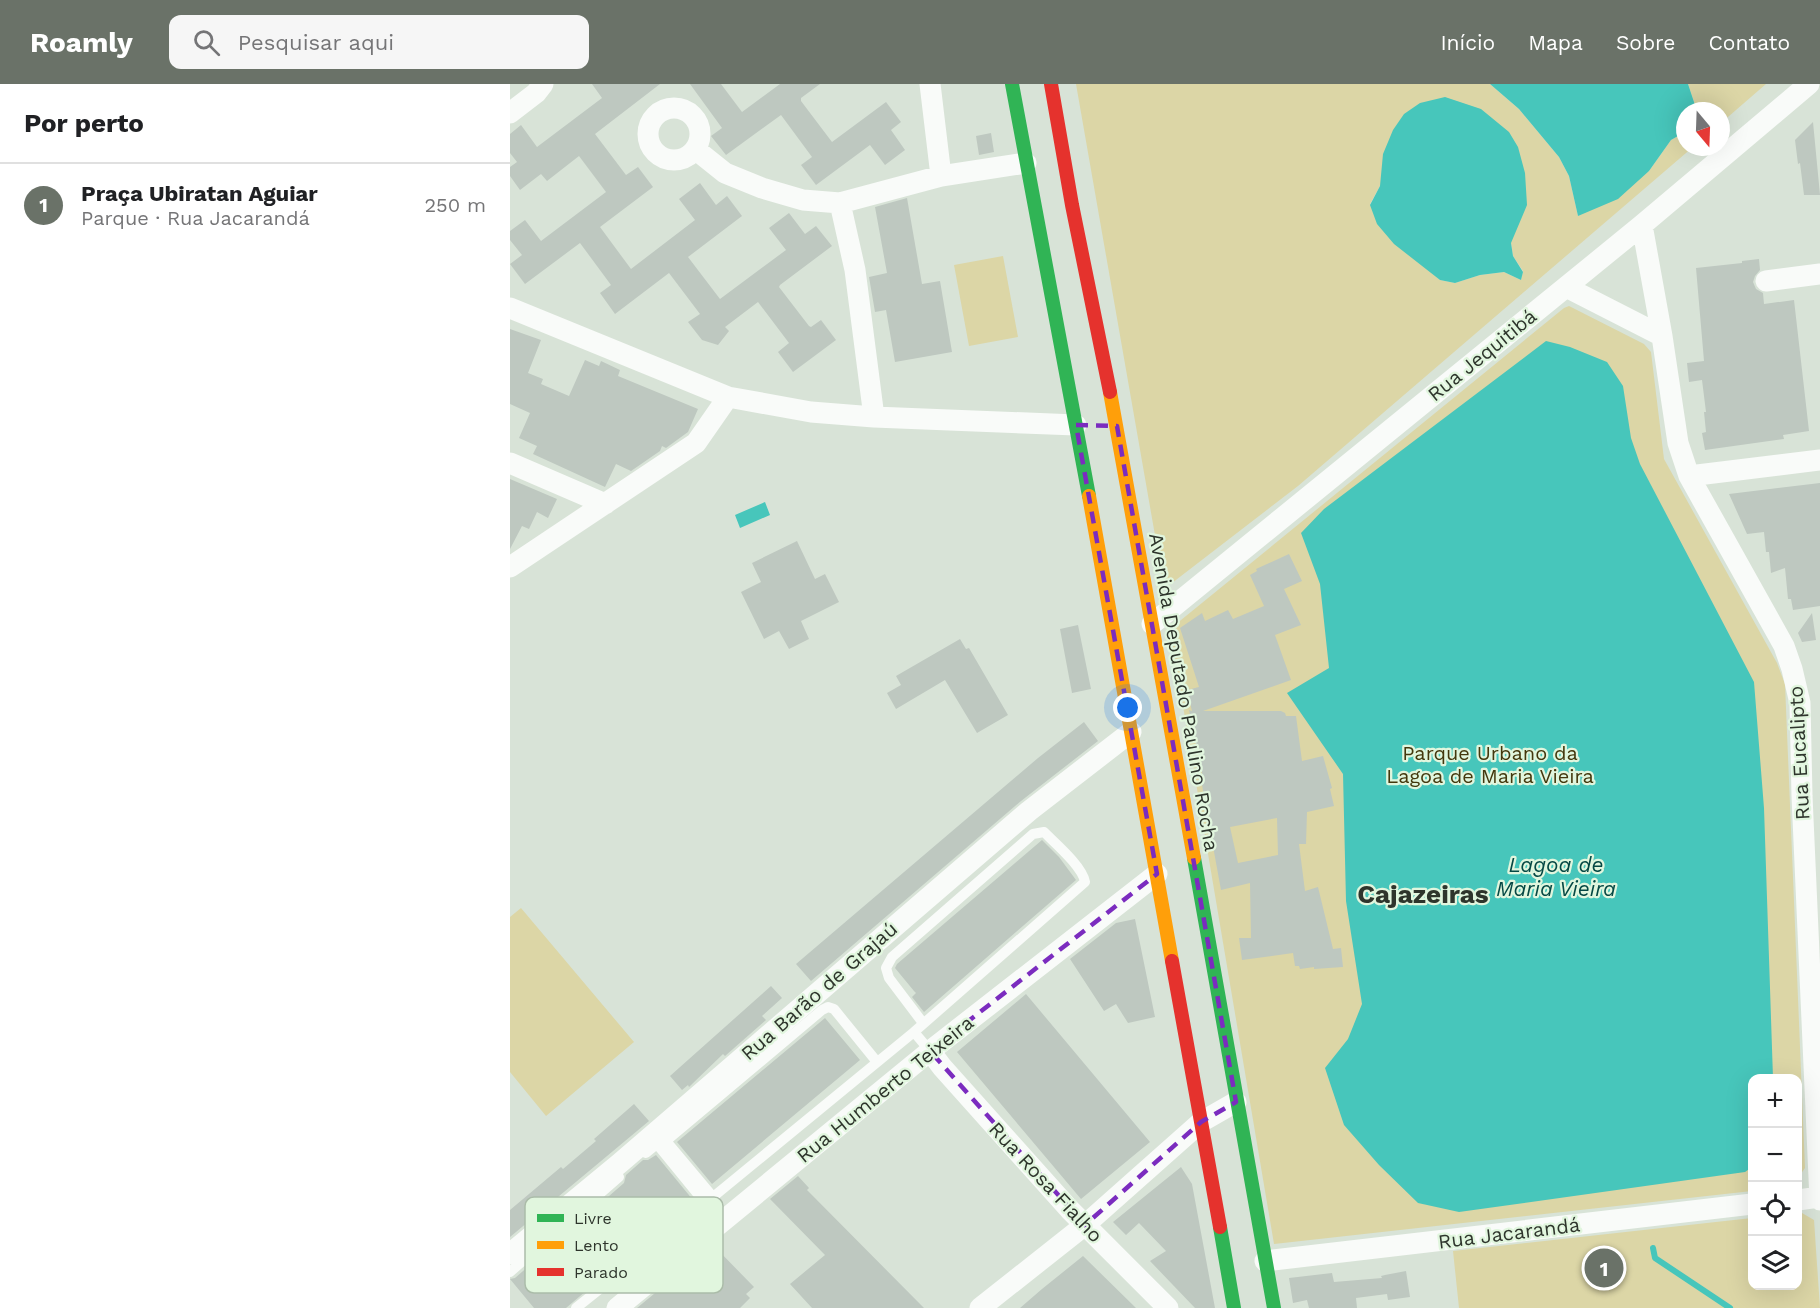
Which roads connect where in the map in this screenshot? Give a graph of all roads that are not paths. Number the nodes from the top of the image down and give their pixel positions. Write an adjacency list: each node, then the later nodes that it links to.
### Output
1 (543, 84): 6 (street)
2 (930, 84): 9 (street)
3 (1012, 84): 8 (main road)
4 (1051, 84): 25 (main road, Avenida Deputado Paulino Rocha)
5 (1809, 84): 11 (street, Rua Jequitibá)
6 (510, 113)
7 (695, 149): 10 (street)
8 (1026, 163): 9 (street); 19 (main road)
9 (941, 176): 10 (street)
10 (840, 203): 18 (street)
11 (1642, 225): 14 (street, Rua Jequitibá); 16 (street, Rua Eucalipto)
12 (1820, 274): 13 (street)
13 (1766, 281)
14 (1566, 287): 16 (street); 25 (street, Rua Jequitibá)
15 (510, 308): 17 (street)
16 (1662, 336): 22 (street, Rua Eucalipto)
17 (728, 397): 18 (street); 23 (street)
18 (874, 417): 19 (street)
19 (1081, 425): 26 (main road)
20 (1820, 460): 22 (street)
21 (510, 463): 23 (street)
22 (1689, 476): 28 (street, Rua Eucalipto)
23 (605, 504): 24 (street)
24 (510, 567)
25 (1152, 624): 33 (main road, Avenida Deputado Paulino Rocha)
26 (1131, 732): 27 (main road); 35 (street, Rua Barão de Grajaú)
27 (1157, 874): 31 (street, Rua Humberto Teixeira); 34 (main road)
28 (1813, 917): 38 (street, Rua Eucalipto)
29 (924, 1023): 29 (lane); 30 (lane)
30 (914, 1032): 31 (lane); 32 (lane)
31 (930, 1051): 41 (street, Rua Humberto Teixeira); 42 (street, Rua Rosa Fialho)
32 (877, 1062): 32 (lane)
33 (1236, 1102): 34 (street); 46 (main road, Avenida Deputado Paulino Rocha)
34 (1201, 1122): 42 (street); 54 (main road)
35 (579, 1197)
36 (596, 1197): 37 (lane)
37 (700, 1197)
38 (1820, 1198): 39 (street)
39 (1802, 1200)
40 (1748, 1204): 46 (street, Rua Jacarandá)
41 (723, 1221)
42 (1085, 1225): 52 (street); 53 (street, Rua Rosa Fialho)
43 (525, 1242): 44 (street, Rua Barão de Grajaú)
44 (510, 1254)
45 (525, 1259): 47 (lane)
46 (1265, 1261): 55 (main road, Avenida Deputado Paulino Rocha)
47 (510, 1272)
48 (595, 1293): 50 (lane)
49 (635, 1293): 51 (street, Rua Humberto Teixeira)
50 (576, 1308)
51 (617, 1308)
52 (980, 1308)
53 (1168, 1308)
54 (1234, 1308)
55 (1274, 1308)

